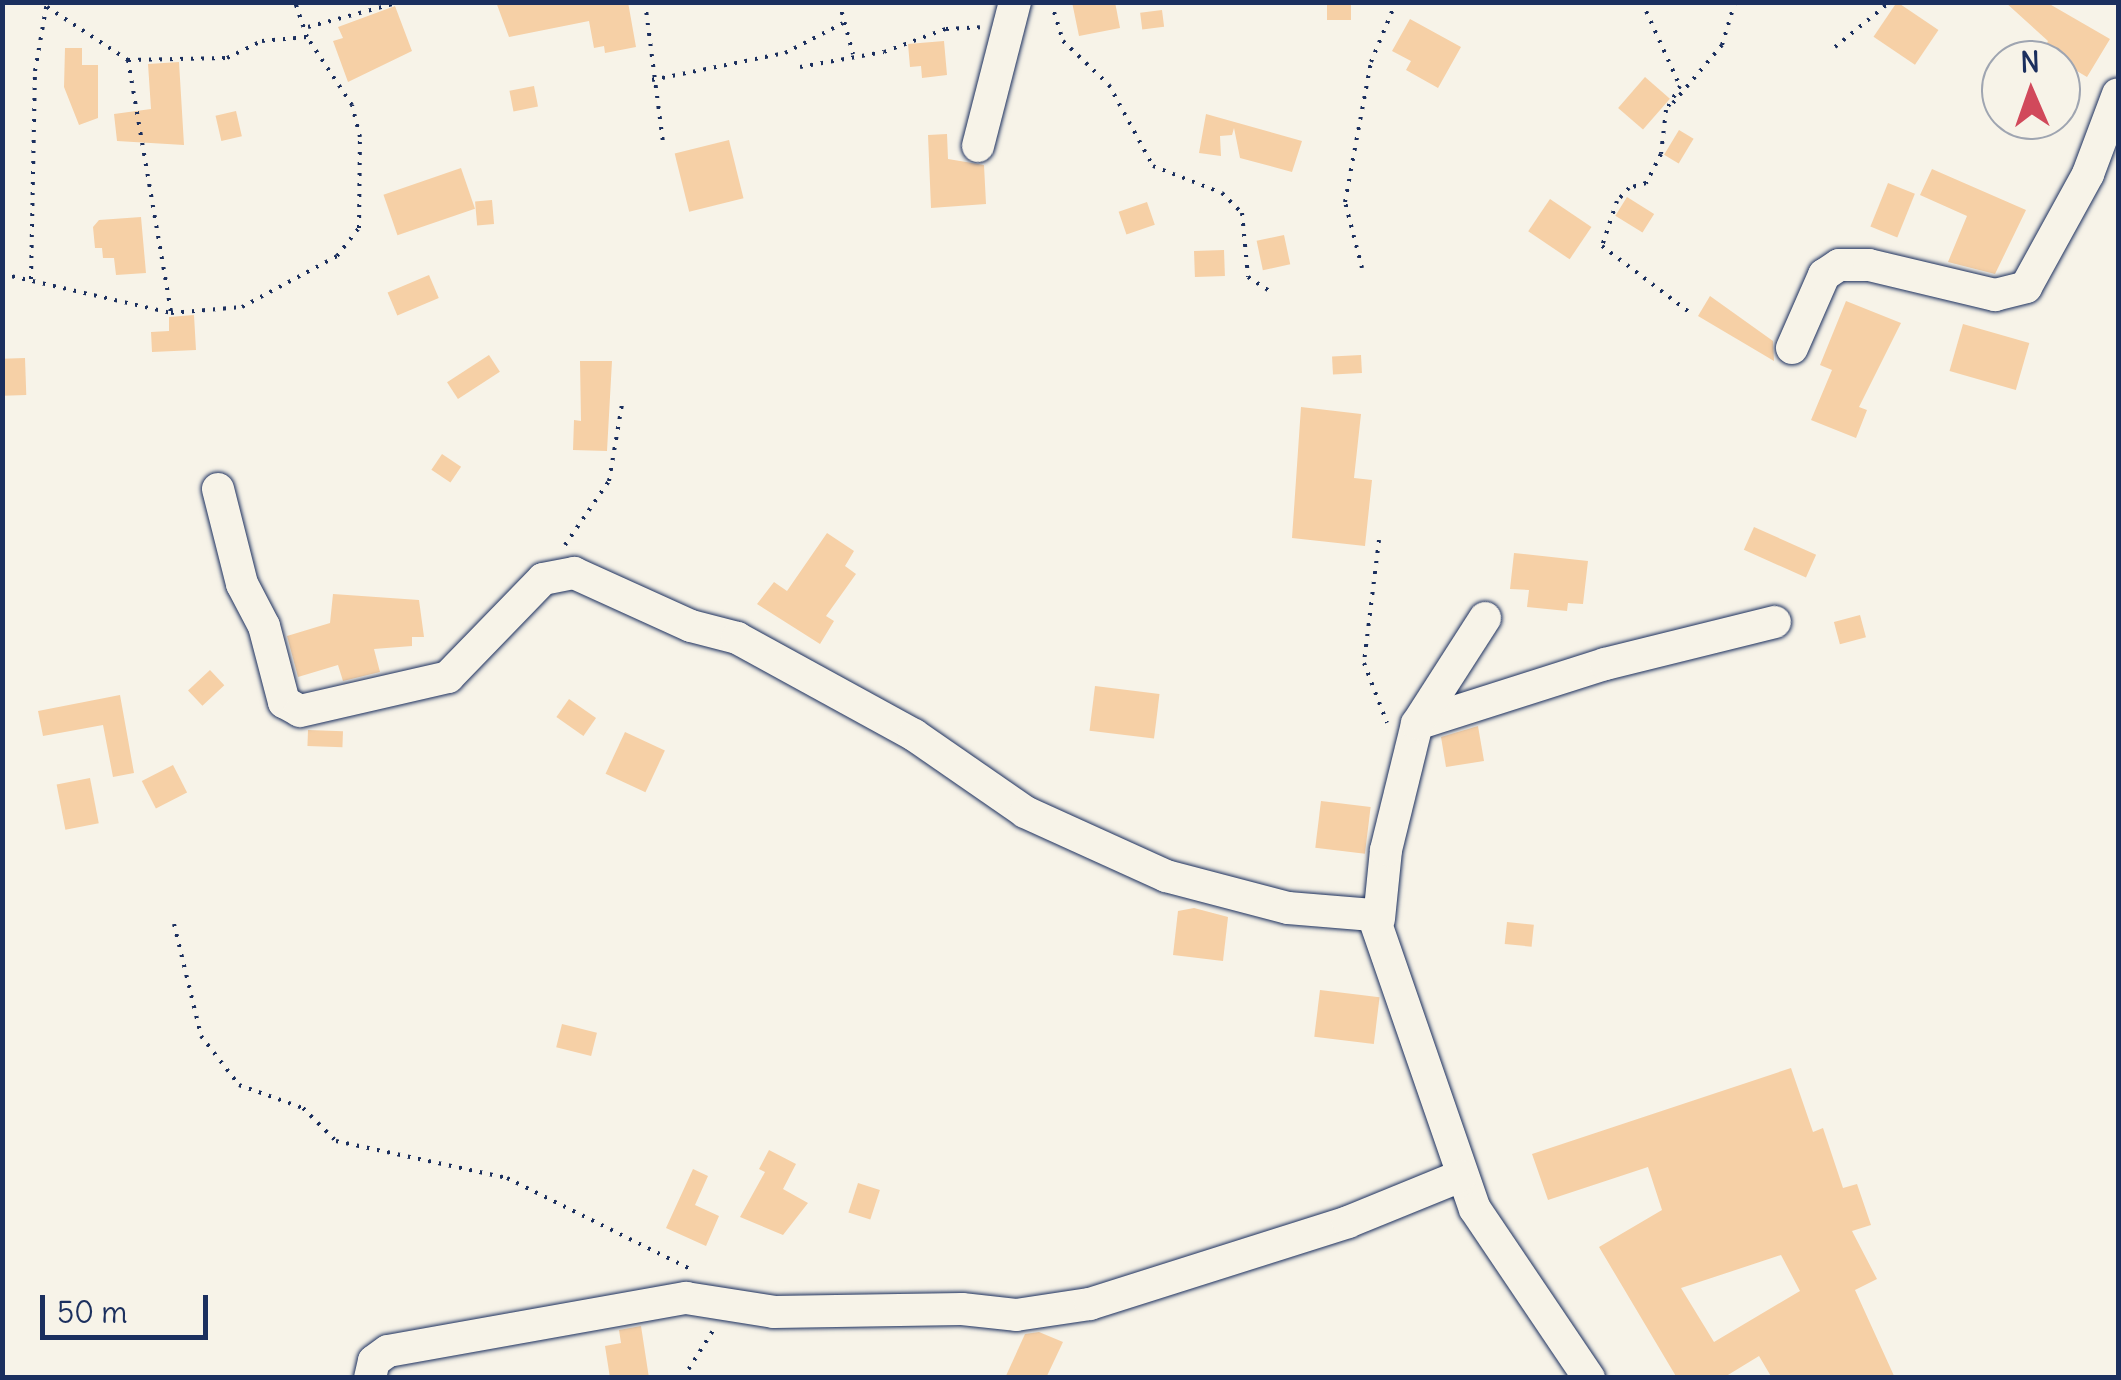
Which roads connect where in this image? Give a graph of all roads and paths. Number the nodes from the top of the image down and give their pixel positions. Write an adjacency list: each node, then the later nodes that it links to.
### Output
1 (295, 2): 13 (path)
2 (400, 2): 13 (path)
3 (645, 2): 19 (path)
4 (839, 2): 12 (path)
5 (1051, 2): 27 (path)
6 (1396, 2): 24 (path)
7 (1642, 2): 21 (path)
8 (1735, 2): 21 (path)
9 (1890, 2): 15 (path)
10 (47, 5): 17 (path); 26 (path)
11 (1010, 14): 16 (path); 23 (street)
12 (843, 23): 16 (path); 19 (path)
13 (307, 27): 14 (path)
14 (307, 37): 17 (path); 29 (path)
15 (1835, 47)
16 (853, 54): 18 (path)
17 (128, 60): 29 (path)
18 (800, 67)
19 (652, 80): 22 (path)
20 (2118, 94): 30 (street)
21 (1666, 110): 28 (path)
22 (663, 142)
23 (978, 146)
24 (1362, 268)
25 (2, 274): 26 (path)
26 (31, 279): 29 (path)
27 (1268, 290)
28 (1689, 312)
29 (171, 313)
30 (1792, 348)
31 (622, 404): 34 (path)
32 (218, 489): 34 (street)
33 (1379, 540): 37 (path)
34 (574, 573): 38 (street)
35 (1485, 618): 37 (street)
36 (1775, 622): 37 (street)
37 (1403, 725): 38 (street)
38 (1379, 918): 40 (street)
39 (174, 924): 41 (path)
40 (1461, 1176): 42 (street); 45 (street)
41 (698, 1273)
42 (731, 1305): 43 (street); 44 (path)
43 (370, 1378)
44 (682, 1378)
45 (1590, 1378)

